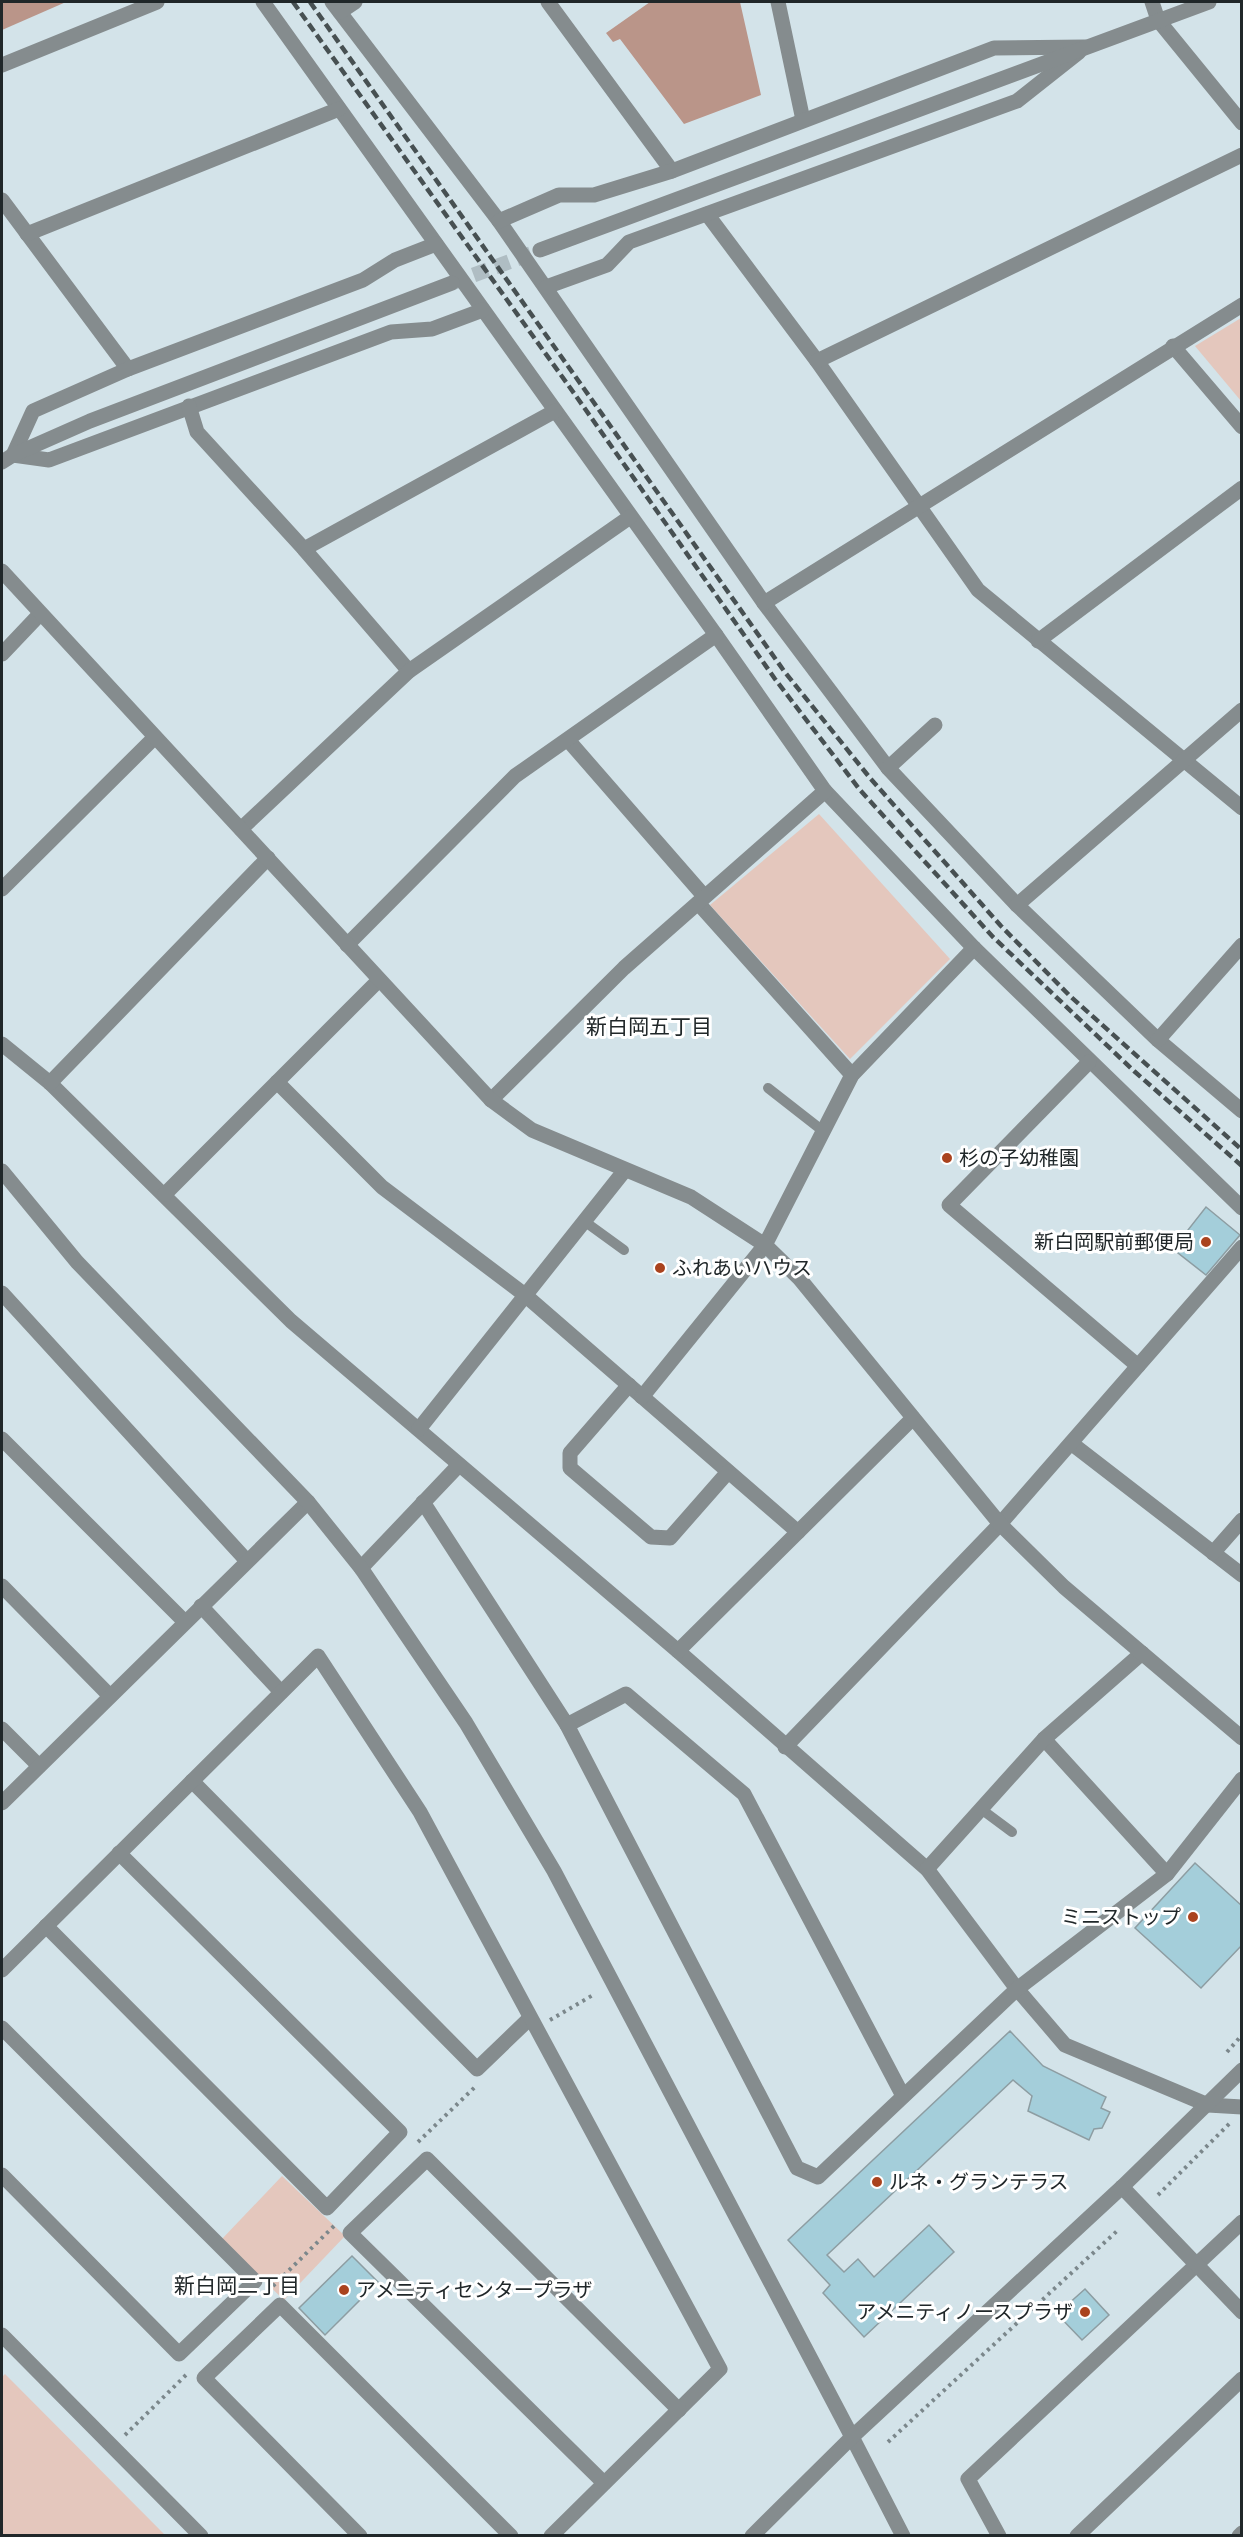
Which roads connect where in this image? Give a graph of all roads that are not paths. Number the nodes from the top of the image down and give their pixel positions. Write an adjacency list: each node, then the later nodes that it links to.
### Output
1 (157, 2): 11 (street)
2 (262, 2): 12 (street)
3 (355, 2): 8 (street)
4 (548, 2): 16 (street)
5 (778, 2): 13 (street)
6 (1152, 2): 9 (street)
7 (1209, 2): 9 (street)
8 (336, 7): 19 (street)
9 (1158, 20): 10 (street); 14 (street)
10 (1086, 47): 13 (street); 18 (street); 22 (street)
11 (2, 65)
12 (339, 108): 20 (street); 21 (street)
13 (803, 120): 16 (street)
14 (1242, 123)
15 (1242, 155): 28 (street)
16 (672, 171): 19 (street)
17 (2, 200): 20 (street)
18 (707, 214): 24 (street); 28 (street)
19 (498, 221): 24 (street)
20 (27, 234): 29 (street)
21 (436, 244): 26 (street); 29 (street)
22 (540, 250)
23 (452, 283): 33 (street)
24 (546, 287): 39 (street)
25 (1242, 305): 27 (street)
26 (483, 310): 30 (street); 31 (street)
27 (1173, 346): 32 (street); 35 (street)
28 (817, 361): 35 (street)
29 (128, 369): 33 (street)
30 (189, 406): 33 (street); 37 (street)
31 (555, 411): 36 (street); 37 (street)
32 (1242, 427)
33 (7, 458)
34 (1242, 489): 42 (street)
35 (920, 507): 39 (street); 42 (street)
36 (630, 517): 41 (street); 44 (street)
37 (304, 549): 44 (street)
38 (2, 571): 40 (street)
39 (764, 603): 50 (street)
40 (40, 614): 43 (street); 47 (street)
41 (716, 635): 48 (street); 51 (street)
42 (1038, 641): 49 (street)
43 (2, 654)
44 (410, 671): 53 (street)
45 (1242, 710): 49 (street)
46 (934, 725): 50 (street)
47 (154, 738): 53 (street); 55 (street)
48 (567, 740): 56 (street); 58 (street)
49 (1186, 759): 52 (street); 57 (street)
50 (888, 768): 57 (street)
51 (825, 791): 56 (street); 60 (street)
52 (1242, 807)
53 (241, 829): 54 (street)
54 (268, 858): 58 (street); 67 (street)
55 (2, 889)
56 (701, 899): 65 (street); 69 (street)
57 (1017, 905): 62 (street)
58 (347, 945): 61 (street)
59 (1242, 945): 62 (street)
60 (974, 948): 64 (street); 65 (street)
61 (379, 980): 66 (street); 69 (street)
62 (1158, 1040): 70 (street)
63 (2, 1044): 67 (street)
64 (1089, 1062): 75 (street); 82 (street)
65 (852, 1075): 71 (street)
66 (277, 1082): 74 (street); 81 (street)
67 (50, 1083): 74 (street)
68 (768, 1088): 71 (lane)
69 (491, 1100): 72 (street)
70 (1242, 1111)
71 (823, 1131): 77 (street)
72 (625, 1170): 76 (street); 77 (street)
73 (2, 1171): 91 (street)
74 (165, 1194): 86 (street)
75 (1242, 1208)
76 (584, 1221): 79 (lane); 81 (street)
77 (765, 1245): 84 (street); 85 (street)
78 (1242, 1247): 82 (street)
79 (624, 1250)
80 (2, 1293): 97 (street)
81 (525, 1295): 83 (street); 86 (street)
82 (1138, 1366): 88 (street)
83 (629, 1385): 84 (street); 90 (street)
84 (642, 1397): 90 (street)
85 (913, 1418): 94 (street); 95 (street)
86 (419, 1429): 89 (street)
87 (2, 1439): 102 (street)
88 (1071, 1443): 94 (street); 96 (street)
89 (459, 1465): 92 (street); 103 (street)
90 (728, 1472): 95 (street)
91 (308, 1502): 97 (street); 98 (street)
92 (423, 1502): 98 (street); 107 (street)
93 (1242, 1520): 96 (street)
94 (1000, 1524): 104 (street); 111 (street)
95 (798, 1532): 103 (street)
96 (1213, 1553): 99 (street)
97 (247, 1561): 101 (street)
98 (361, 1568): 138 (street)
99 (1242, 1575)
100 (2, 1586): 106 (street)
101 (201, 1606): 102 (street); 105 (street)
102 (185, 1622): 106 (street)
103 (678, 1652): 111 (street)
104 (1142, 1653): 109 (street); 110 (street)
105 (281, 1692): 114 (street); 124 (street)
106 (110, 1696): 112 (street)
107 (567, 1725): 127 (street); 127 (street)
108 (2, 1729): 112 (street)
109 (1242, 1738)
110 (1044, 1739): 116 (street); 120 (street)
111 (785, 1747): 119 (street)
112 (39, 1766): 115 (street)
113 (1242, 1779): 120 (street)
114 (192, 1781): 118 (street); 124 (street)
115 (2, 1803)
116 (981, 1809): 117 (lane); 119 (street)
117 (1012, 1832)
118 (119, 1853): 121 (street); 121 (street)
119 (927, 1869): 123 (street)
120 (1167, 1874): 123 (street)
121 (46, 1926): 122 (street)
122 (2, 1970)
123 (1017, 1989): 127 (street); 128 (street)
124 (529, 2019): 137 (street)
125 (2, 2028): 130 (street)
126 (1242, 2070): 128 (street)
127 (903, 2096)
128 (1208, 2105): 129 (street); 131 (street)
129 (1237, 2114)
130 (2, 2175)
131 (1122, 2187): 133 (street); 138 (street)
132 (1242, 2222): 133 (street)
133 (1197, 2264): 134 (street); 146 (street)
134 (1242, 2312)
135 (5, 2344): 140 (street)
136 (1242, 2379): 147 (street)
137 (679, 2410): 139 (street); 139 (street)
138 (852, 2438): 144 (street); 145 (street)
139 (604, 2484): 143 (street)
140 (201, 2535)
141 (360, 2535): 142 (street)
142 (511, 2535)
143 (551, 2535)
144 (752, 2535)
145 (903, 2535)
146 (999, 2535)
147 (1077, 2535)

